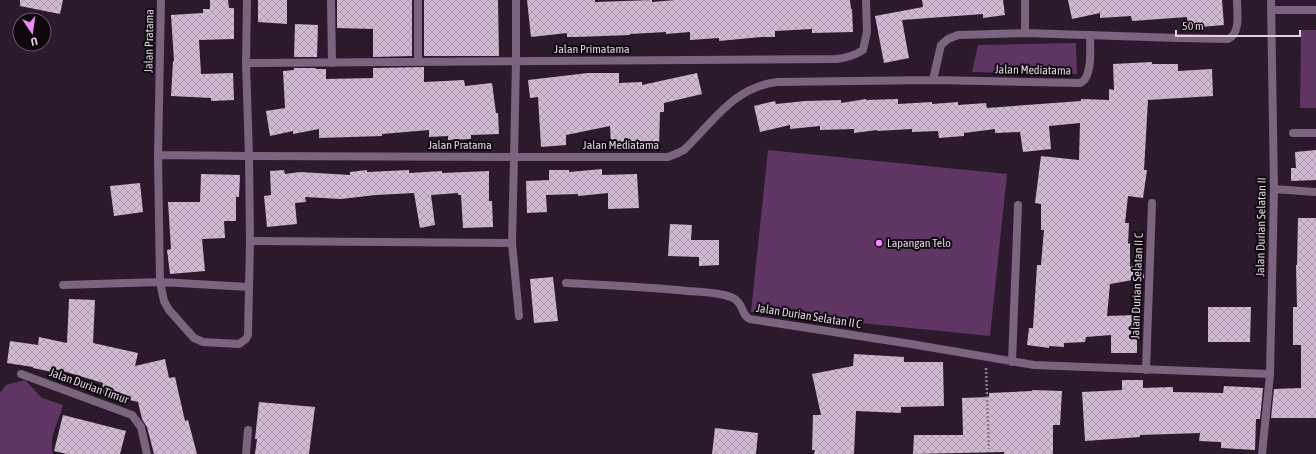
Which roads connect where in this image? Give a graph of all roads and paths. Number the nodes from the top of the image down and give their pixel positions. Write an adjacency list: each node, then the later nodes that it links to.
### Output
1 (162, 0): 21 (street, Jalan Pratama)
2 (247, 0): 16 (street, Jalan Pratama)
3 (330, 0): 17 (street)
4 (418, 0): 14 (street)
5 (516, 0): 15 (street)
6 (866, 0): 15 (street, Jalan Primatama)
7 (1025, 0): 12 (street)
8 (1237, 0): 13 (street)
9 (1271, 0): 10 (street, Jalan Durian Selatan II)
10 (1271, 10): 11 (street); 24 (street, Jalan Durian Selatan II)
11 (1316, 10)
12 (1025, 33): 13 (street); 18 (street)
13 (1090, 35): 18 (street, Jalan Mediatama)
14 (418, 62): 15 (street, Jalan Primatama); 17 (street, Jalan Primatama)
15 (516, 62): 23 (street)
16 (246, 63): 17 (street); 22 (street, Jalan Pratama)
17 (332, 63)
18 (933, 80): 23 (street, Jalan Mediatama)
19 (1293, 133): 20 (street)
20 (1316, 133)
21 (158, 155): 22 (street, Jalan Pratama); 30 (street, Jalan Pratama)
22 (249, 156): 23 (street, Jalan Pratama); 28 (street, Jalan Pratama)
23 (514, 157): 29 (street)
24 (1274, 189): 25 (street); 39 (street, Jalan Durian Selatan II)
25 (1316, 192)
26 (1152, 203): 37 (street, Jalan Durian Selatan II C)
27 (1018, 205): 36 (street)
28 (250, 241): 29 (street); 33 (street, Jalan Pratama)
29 (512, 243): 34 (street)
30 (160, 282): 32 (street); 33 (street); 33 (street, Jalan Pratama)
31 (566, 283): 35 (street, Jalan Durian Selatan II C)
32 (63, 285)
33 (249, 287)
34 (519, 316)
35 (986, 357): 36 (street, Jalan Durian Selatan II C); 41 (path)
36 (1012, 362): 37 (street, Jalan Durian Selatan II C)
37 (1146, 370): 39 (street, Jalan Durian Selatan II C)
38 (21, 374): 42 (street, Jalan Durian Timur)
39 (1270, 374): 44 (street, Jalan Durian Selatan II)
40 (248, 430): 43 (street)
41 (989, 449)
42 (147, 454)
43 (246, 454)
44 (1262, 454)

